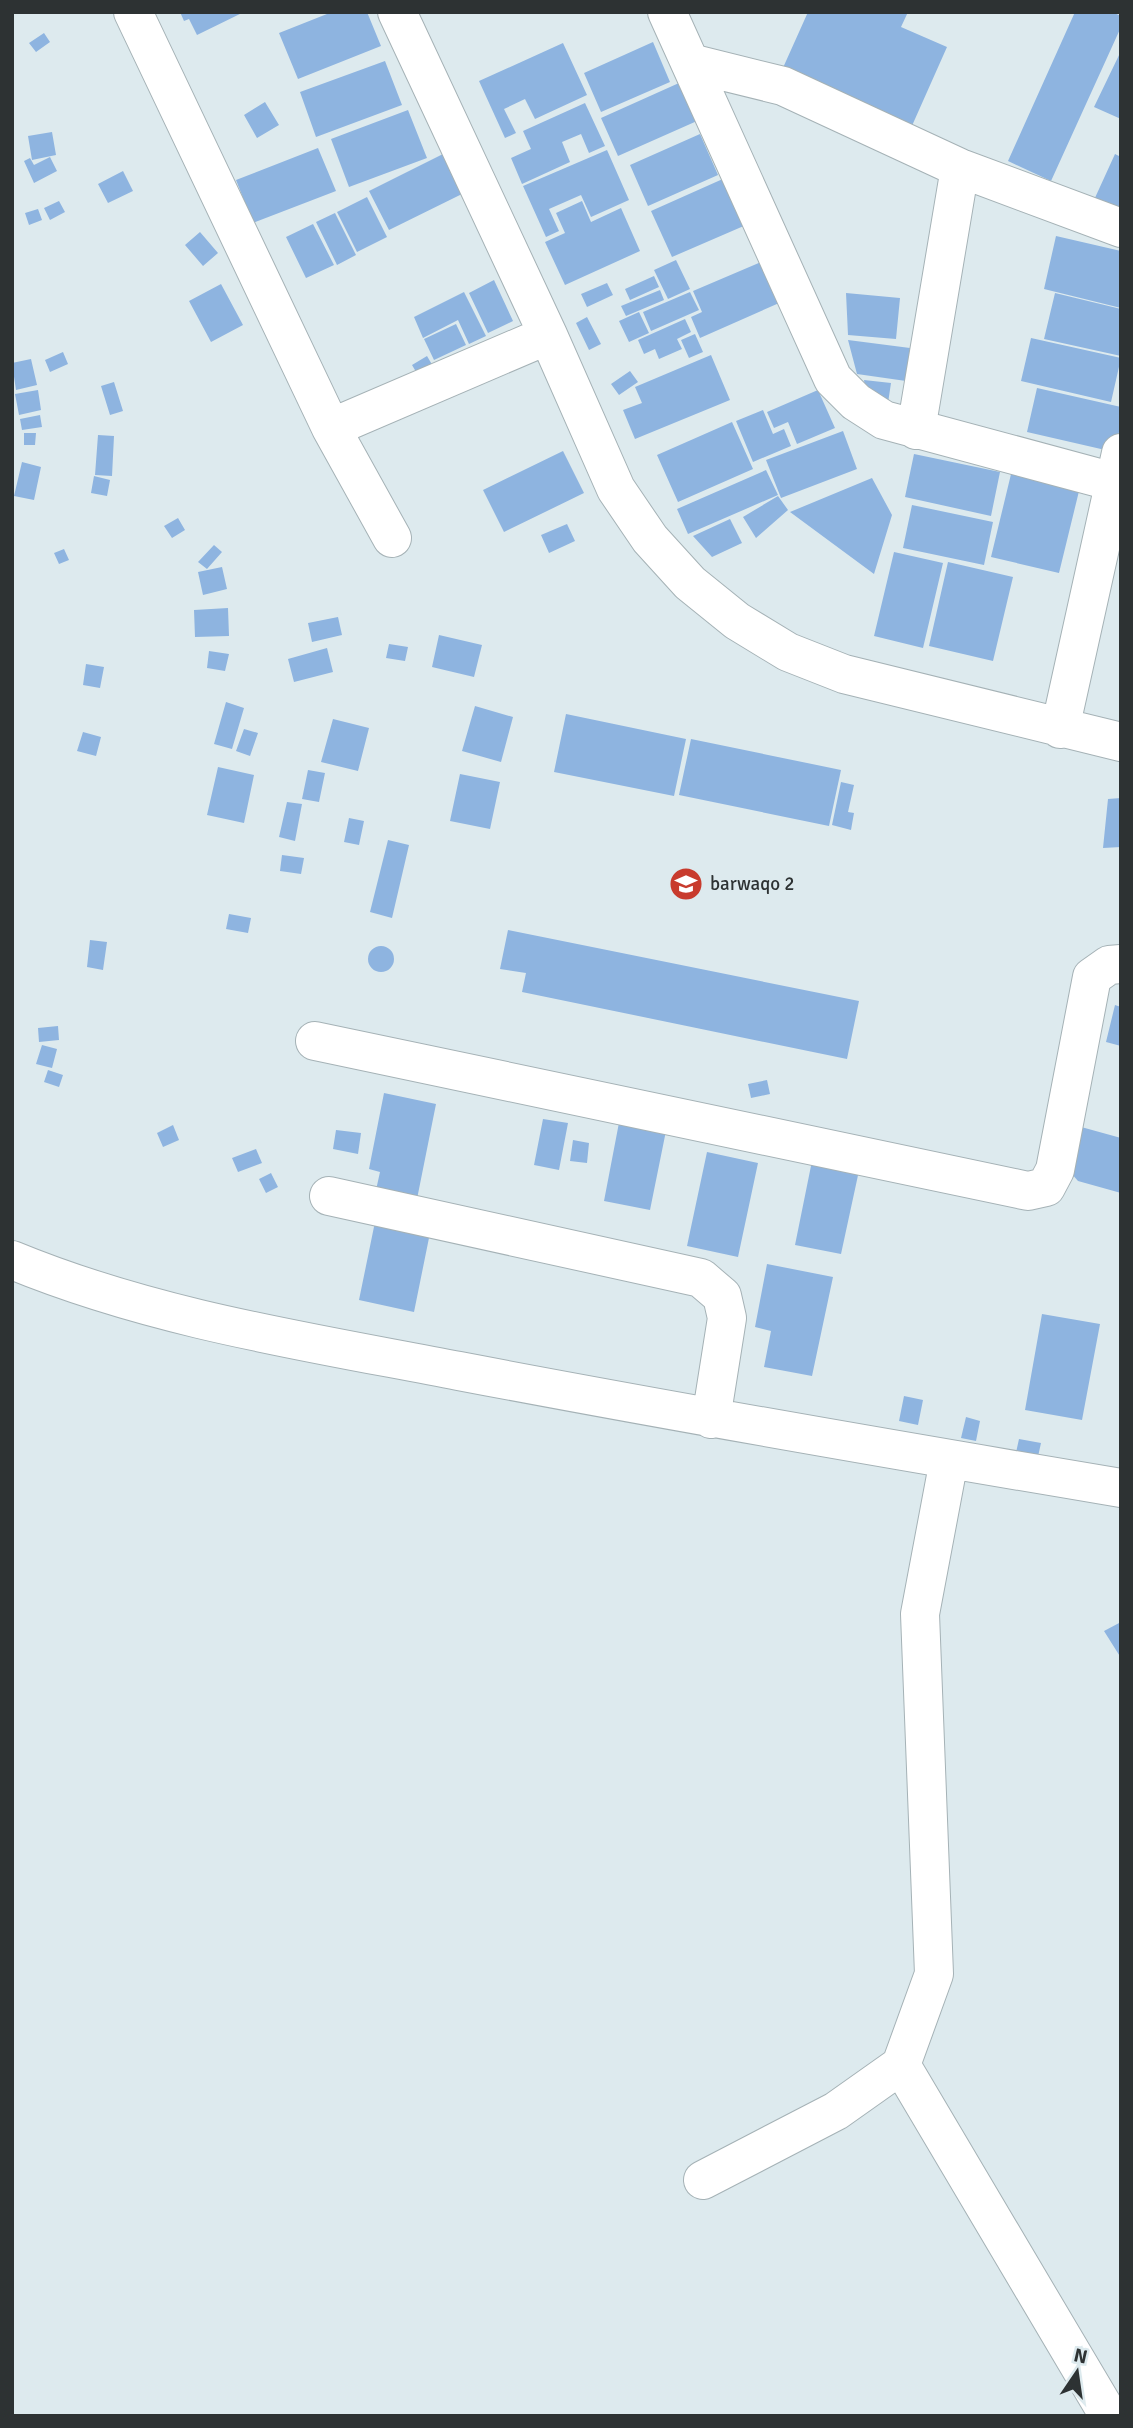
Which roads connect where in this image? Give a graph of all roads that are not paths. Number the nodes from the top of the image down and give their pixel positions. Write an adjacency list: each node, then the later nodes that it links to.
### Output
1 (133, 12): 8 (street)
2 (397, 12): 7 (street)
3 (667, 12): 4 (street)
4 (691, 63): 5 (street); 9 (street)
5 (960, 168): 6 (street); 9 (street)
6 (1121, 228)
7 (548, 335): 8 (street); 12 (street)
8 (331, 428): 11 (street)
9 (916, 430): 10 (street)
10 (1117, 468): 12 (street)
11 (392, 538)
12 (1060, 729): 13 (street)
13 (1121, 742)
14 (1121, 964): 15 (street)
15 (315, 1041)
16 (329, 1196): 18 (street)
17 (12, 1260): 18 (street)
18 (711, 1419): 19 (street)
19 (949, 1460): 20 (street); 21 (street)
20 (1121, 1489)
21 (901, 2065): 22 (street); 23 (street)
22 (703, 2180)
23 (1109, 2416)

